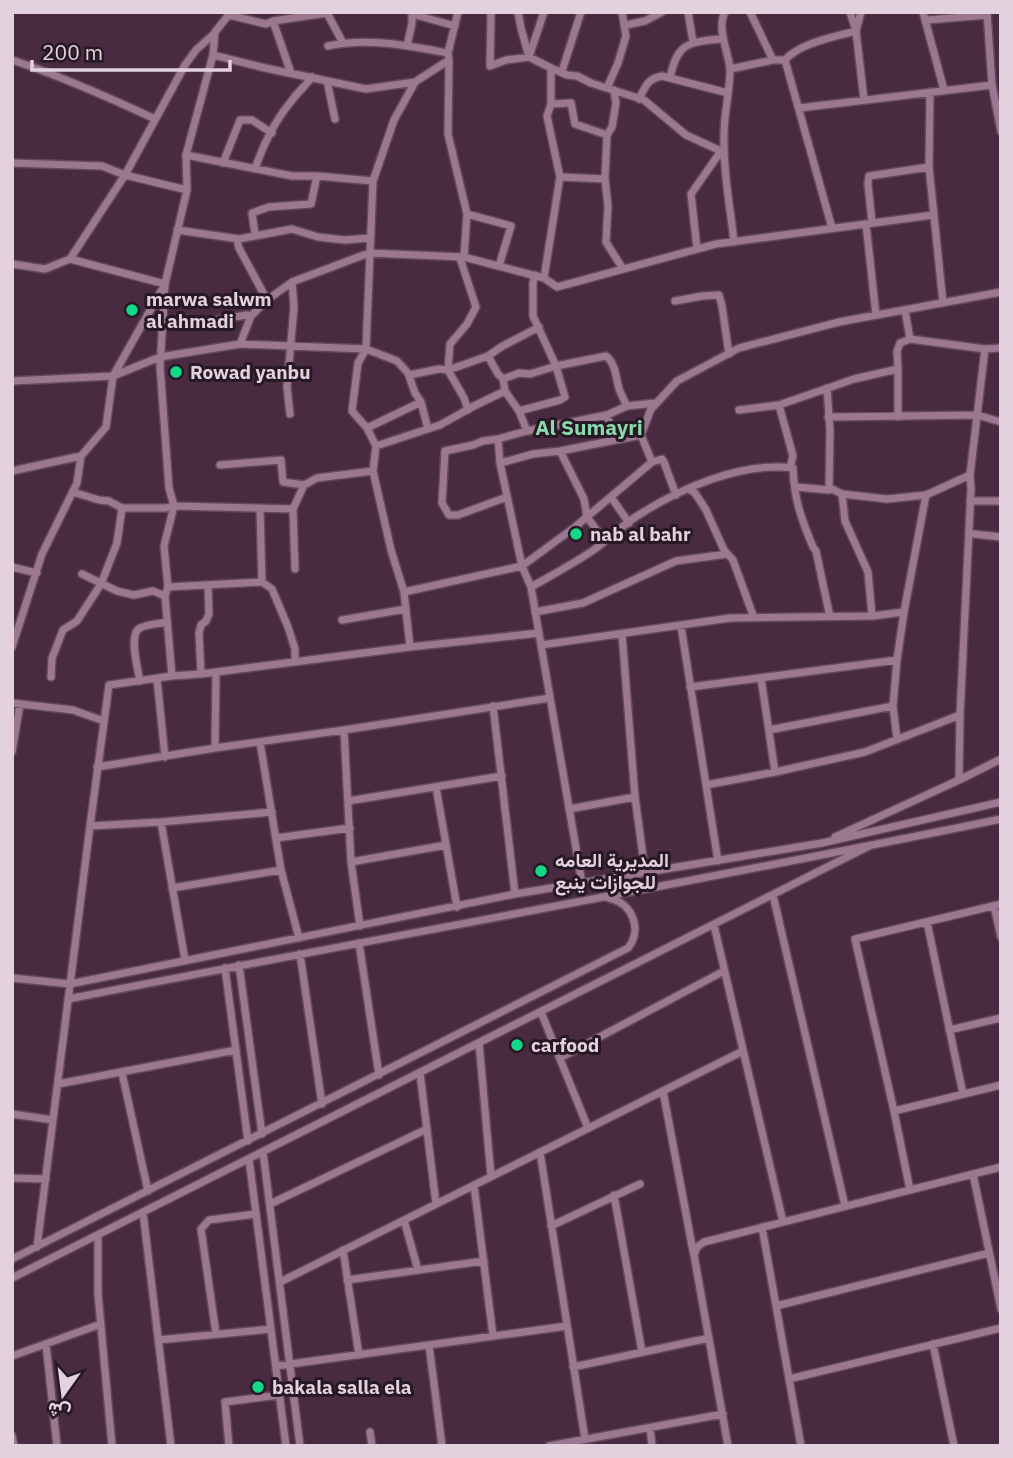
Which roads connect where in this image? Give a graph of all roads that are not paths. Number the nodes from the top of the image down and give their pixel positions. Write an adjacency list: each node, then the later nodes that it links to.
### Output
1 (458, 12): 19 (street)
2 (491, 12): 29 (street)
3 (518, 12): 29 (street)
4 (544, 12): 29 (street)
5 (581, 12): 35 (street)
6 (622, 12): 18 (street)
7 (662, 12): 18 (street)
8 (688, 12): 23 (street)
9 (725, 12): 22 (street)
10 (750, 12): 31 (street)
11 (850, 12): 20 (street)
12 (861, 12): 20 (street)
13 (412, 13): 19 (street); 26 (street)
14 (230, 14): 17 (street); 21 (street)
15 (987, 14): 16 (street); 41 (street)
16 (925, 16): 43 (street)
17 (273, 22): 24 (street); 36 (street)
18 (625, 25): 42 (street)
19 (455, 26): 28 (street)
20 (856, 31): 32 (street); 47 (street)
21 (215, 32): 27 (street); 50 (street)
22 (723, 40): 23 (street); 34 (street)
23 (693, 42): 38 (street)
24 (343, 43): 25 (street); 26 (street)
25 (328, 46)
26 (407, 46): 28 (street)
27 (213, 55): 36 (street); 55 (street)
28 (449, 56): 40 (street); 67 (street)
29 (529, 57): 33 (street)
30 (12, 60): 50 (street)
31 (773, 60): 32 (street); 34 (street)
32 (785, 60): 49 (street)
33 (551, 68): 35 (street); 48 (street)
34 (730, 69): 45 (street)
35 (562, 71): 42 (street)
36 (290, 73): 37 (street)
37 (312, 77): 39 (street); 53 (street)
38 (670, 78): 45 (street); 46 (street)
39 (327, 81): 40 (street); 51 (street)
40 (415, 82): 65 (street)
41 (992, 85): 43 (street); 52 (street)
42 (610, 89): 46 (street); 54 (street)
43 (944, 90): 44 (street)
44 (930, 92): 47 (street); 59 (street)
45 (728, 93): 56 (street)
46 (639, 99): 56 (street)
47 (864, 100): 49 (street)
48 (551, 104): 54 (street); 63 (street)
49 (799, 108): 70 (street)
50 (155, 119): 61 (street)
51 (335, 119)
52 (1001, 131)
53 (272, 132): 58 (street); 60 (street)
54 (607, 135): 64 (street)
55 (186, 155): 58 (street); 66 (street)
56 (723, 155): 75 (street); 76 (street)
57 (12, 163): 61 (street)
58 (223, 163): 60 (street)
59 (929, 167): 68 (street); 69 (street)
60 (255, 169): 62 (street)
61 (125, 174): 66 (street); 79 (street)
62 (317, 176): 65 (street); 72 (street)
63 (561, 177): 64 (street); 84 (street)
64 (605, 179): 82 (street)
65 (373, 181): 74 (street)
66 (187, 190): 71 (street)
67 (467, 215): 78 (street); 81 (street)
68 (933, 215): 69 (street); 90 (street)
69 (869, 224): 70 (street); 92 (street)
70 (832, 228): 75 (street)
71 (177, 230): 73 (street); 86 (street)
72 (255, 234)
73 (237, 239): 74 (street); 88 (street)
74 (370, 239): 77 (street)
75 (734, 242): 76 (street)
76 (697, 249): 82 (street)
77 (369, 253): 78 (street); 85 (street); 100 (street)
78 (462, 257): 81 (street); 107 (street)
79 (70, 259): 80 (street); 86 (street)
80 (12, 264)
81 (499, 266): 83 (street)
82 (622, 269): 84 (street)
83 (535, 275): 84 (street); 95 (street)
84 (544, 278)
85 (292, 282): 88 (street); 98 (street)
86 (165, 284): 104 (street); 109 (street)
87 (1001, 292): 90 (street)
88 (267, 300): 93 (street)
89 (675, 301): 102 (street)
90 (943, 303): 91 (street)
91 (905, 310): 92 (street); 96 (street)
92 (876, 315): 102 (street)
93 (251, 316): 94 (street); 97 (street)
94 (208, 321)
95 (539, 327): 103 (street); 105 (street)
96 (910, 339): 101 (street); 106 (street)
97 (240, 344): 98 (street); 104 (street)
98 (290, 346): 100 (street); 121 (street)
99 (1001, 348): 101 (street)
100 (366, 349): 108 (street); 127 (street)
101 (985, 349): 123 (street)
102 (729, 354): 115 (street)
103 (488, 356): 107 (street); 110 (street)
104 (160, 358): 109 (street); 155 (street)
105 (556, 366): 110 (street); 117 (street); 120 (street)
106 (898, 369): 112 (street); 125 (street)
107 (448, 370): 108 (street); 118 (street)
108 (409, 375): 114 (street)
109 (113, 376): 111 (street); 135 (street)
110 (503, 379): 113 (street)
111 (12, 381)
112 (827, 388): 116 (street); 124 (street)
113 (505, 391): 118 (street); 120 (street)
114 (421, 402): 127 (street); 128 (street)
115 (656, 403): 117 (street); 130 (street)
116 (779, 404): 119 (street); 139 (street)
117 (627, 405): 122 (street)
118 (468, 410): 128 (street)
119 (739, 410)
120 (519, 411): 129 (street)
121 (290, 414)
122 (607, 415): 129 (street); 132 (street)
123 (977, 415): 125 (street); 126 (street); 142 (street)
124 (828, 417): 125 (street); 146 (street)
125 (898, 417)
126 (1001, 422)
127 (367, 428): 133 (street)
128 (428, 429): 133 (street)
129 (527, 431): 131 (street)
130 (641, 435): 132 (street); 136 (street)
131 (498, 439): 137 (street); 151 (street)
132 (614, 440): 134 (street)
133 (376, 446): 141 (street)
134 (561, 451): 137 (street); 159 (street)
135 (81, 456): 140 (street); 147 (street)
136 (652, 462): 149 (street); 152 (street)
137 (500, 463): 151 (street)
138 (220, 465): 143 (street)
139 (790, 467): 144 (street); 145 (street)
140 (12, 471)
141 (373, 471): 143 (street); 175 (street)
142 (970, 475): 150 (street); 153 (street)
143 (304, 485): 158 (street)
144 (796, 487): 146 (street); 181 (street)
145 (689, 489): 149 (street); 164 (street)
146 (829, 490): 148 (street)
147 (73, 492): 156 (street); 168 (street)
148 (842, 494): 150 (street); 180 (street)
149 (676, 495): 160 (street)
150 (926, 495): 179 (street)
151 (507, 497): 165 (street)
152 (611, 497): 159 (street); 160 (street)
153 (970, 501): 154 (street); 205 (street)
154 (1001, 501)
155 (174, 506): 156 (street); 157 (street); 173 (street)
156 (122, 508): 171 (street)
157 (260, 508): 158 (street); 170 (street)
158 (293, 509): 167 (street)
159 (587, 517): 163 (street); 165 (street)
160 (629, 523): 163 (street)
161 (974, 534): 162 (street)
162 (1001, 537)
163 (605, 541): 174 (street)
164 (727, 554): 178 (street); 182 (street)
165 (523, 566): 174 (street); 175 (street)
166 (12, 567): 168 (street)
167 (295, 569)
168 (37, 573): 189 (street)
169 (82, 574): 171 (street)
170 (262, 582): 172 (street); 192 (street)
171 (101, 584): 176 (street); 196 (street)
172 (208, 585): 173 (street); 194 (street)
173 (169, 587): 176 (street)
174 (531, 587): 178 (street)
175 (404, 592): 177 (street)
176 (165, 596): 184 (street)
177 (406, 609): 183 (street); 190 (street)
178 (535, 612): 186 (street)
179 (904, 612): 180 (street); 191 (street)
180 (872, 616): 181 (street)
181 (830, 617): 182 (street)
182 (754, 618): 185 (street)
183 (342, 620)
184 (167, 622): 195 (street); 199 (street)
185 (681, 625): 187 (street); 200 (street)
186 (539, 633): 188 (street); 190 (street)
187 (622, 634): 188 (street); 221 (street)
188 (541, 645): 201 (street)
189 (12, 647)
190 (410, 647): 192 (street)
191 (898, 660): 197 (street); 204 (street)
192 (295, 662): 193 (street)
193 (216, 672): 194 (street); 211 (street)
194 (201, 674): 195 (street)
195 (172, 676): 198 (street)
196 (51, 677)
197 (761, 678): 200 (street); 208 (street)
198 (157, 679): 199 (street); 213 (street)
199 (140, 681): 206 (street)
200 (690, 687): 219 (street)
201 (550, 698): 203 (street); 224 (street)
202 (16, 703): 206 (street); 212 (street)
203 (493, 706): 207 (street); 217 (street)
204 (893, 706): 208 (street); 209 (street)
205 (960, 715): 209 (street); 218 (street)
206 (104, 721): 215 (street)
207 (344, 730): 210 (street); 222 (street)
208 (769, 730): 216 (street)
209 (897, 738): 216 (street)
210 (260, 742): 211 (street); 225 (street)
211 (215, 748): 213 (street)
212 (12, 752)
213 (164, 757): 215 (street)
214 (1001, 759): 218 (street)
215 (97, 767): 228 (street)
216 (775, 772): 219 (street)
217 (502, 776): 220 (street); 240 (street)
218 (958, 780): 231 (street)
219 (706, 785): 234 (street)
220 (436, 787): 222 (street); 232 (street)
221 (635, 797): 224 (street); 237 (street)
222 (348, 801): 229 (street)
223 (1001, 802): 231 (street)
224 (569, 809): 238 (street)
225 (272, 812): 227 (street); 230 (street)
226 (1001, 820): 233 (street)
227 (161, 821): 228 (street); 239 (street)
228 (90, 826): 257 (street)
229 (350, 828): 230 (street); 235 (street)
230 (276, 838): 236 (street)
231 (822, 843): 234 (street)
232 (446, 845): 235 (street); 244 (street)
233 (869, 846): 241 (street); 242 (street)
234 (718, 861): 237 (street)
235 (351, 862): 247 (street)
236 (281, 870): 239 (street); 249 (street)
237 (645, 872): 238 (street)
238 (582, 883): 240 (street)
239 (173, 888): 252 (street)
240 (515, 894): 244 (street)
241 (773, 895): 246 (street); 296 (street)
242 (605, 897): 250 (street); 268 (street)
243 (998, 905): 245 (street); 248 (street)
244 (457, 907): 247 (street)
245 (927, 922): 261 (street); 274 (street)
246 (714, 925): 255 (street); 259 (street)
247 (360, 926): 249 (street)
248 (1001, 937)
249 (299, 938): 252 (street)
250 (359, 943): 251 (street); 268 (street)
251 (300, 954): 253 (street); 273 (street)
252 (185, 960): 257 (street)
253 (239, 965): 254 (street); 279 (street)
254 (225, 968): 258 (street); 263 (street)
255 (724, 971): 264 (street); 265 (street)
256 (12, 978): 257 (street)
257 (70, 984): 258 (street)
258 (68, 999): 269 (street)
259 (541, 1012): 262 (street); 265 (street)
260 (1001, 1018): 261 (street)
261 (949, 1030): 272 (street)
262 (479, 1044): 267 (street); 286 (street)
263 (236, 1050): 266 (street); 280 (street)
264 (743, 1051): 271 (street); 300 (street)
265 (560, 1058): 277 (street)
266 (122, 1073): 269 (street); 292 (street)
267 (420, 1073): 278 (street); 281 (street)
268 (379, 1075): 273 (street)
269 (58, 1084): 276 (street)
270 (1001, 1085): 272 (street)
271 (663, 1091): 277 (street); 307 (street)
272 (963, 1094): 274 (street)
273 (322, 1104): 279 (street)
274 (894, 1111): 291 (street)
275 (12, 1114): 276 (street)
276 (53, 1120): 288 (street)
277 (588, 1128): 282 (street)
278 (427, 1129): 294 (street); 295 (street)
279 (262, 1133): 280 (street)
280 (248, 1141): 292 (street)
281 (263, 1152): 283 (street); 294 (street)
282 (540, 1152): 286 (street); 301 (street)
283 (249, 1159): 297 (street); 298 (street)
284 (1001, 1167): 285 (street)
285 (973, 1174): 291 (street); 306 (street)
286 (491, 1177): 290 (street)
287 (12, 1178): 288 (street)
288 (46, 1179): 304 (street)
289 (640, 1184): 293 (street)
290 (474, 1185): 295 (street); 309 (street)
291 (910, 1190): 296 (street)
292 (148, 1191): 304 (street)
293 (614, 1195): 301 (street); 327 (street)
294 (270, 1204): 313 (street)
295 (436, 1204): 299 (street)
296 (845, 1206): 300 (street)
297 (143, 1212): 303 (street); 323 (street)
298 (256, 1214): 319 (street); 320 (street)
299 (404, 1220): 305 (street); 310 (street)
300 (783, 1222): 302 (street)
301 (551, 1226): 317 (street)
302 (762, 1227): 307 (street); 314 (street)
303 (98, 1235): 311 (street); 316 (street)
304 (37, 1247): 308 (street)
305 (342, 1251): 312 (street); 313 (street)
306 (989, 1253): 314 (street); 315 (street)
307 (694, 1255): 322 (street)
308 (12, 1259)
309 (484, 1262): 310 (street); 321 (street)
310 (418, 1270): 312 (street)
311 (12, 1278)
312 (347, 1280): 328 (street)
313 (280, 1282): 330 (street)
314 (776, 1306): 333 (street)
315 (1001, 1309)
316 (101, 1324): 324 (street); 342 (street)
317 (567, 1326): 321 (street); 332 (street)
318 (1001, 1328): 325 (street)
319 (271, 1329): 320 (street); 331 (street)
320 (216, 1334): 323 (street)
321 (493, 1336): 326 (street)
322 (709, 1338): 327 (street); 335 (street)
323 (158, 1340): 343 (street)
324 (46, 1344): 329 (street); 341 (street)
325 (933, 1344): 333 (street); 353 (street)
326 (429, 1345): 328 (street); 348 (street)
327 (642, 1352): 332 (street)
328 (359, 1355): 330 (street)
329 (12, 1356)
330 (290, 1364): 331 (street); 346 (street)
331 (276, 1366): 334 (street)
332 (573, 1367): 339 (street)
333 (789, 1379): 352 (street)
334 (279, 1395): 344 (street); 345 (street)
335 (723, 1415): 336 (street); 351 (street)
336 (650, 1428): 339 (street); 350 (street)
337 (370, 1433): 347 (street)
338 (12, 1436): 340 (street)
339 (584, 1439): 349 (street)
340 (14, 1446)
341 (57, 1446)
342 (112, 1446)
343 (171, 1446)
344 (229, 1446)
345 (286, 1446)
346 (300, 1446)
347 (372, 1446)
348 (442, 1446)
349 (549, 1446)
350 (652, 1446)
351 (728, 1446)
352 (802, 1446)
353 (954, 1446)

